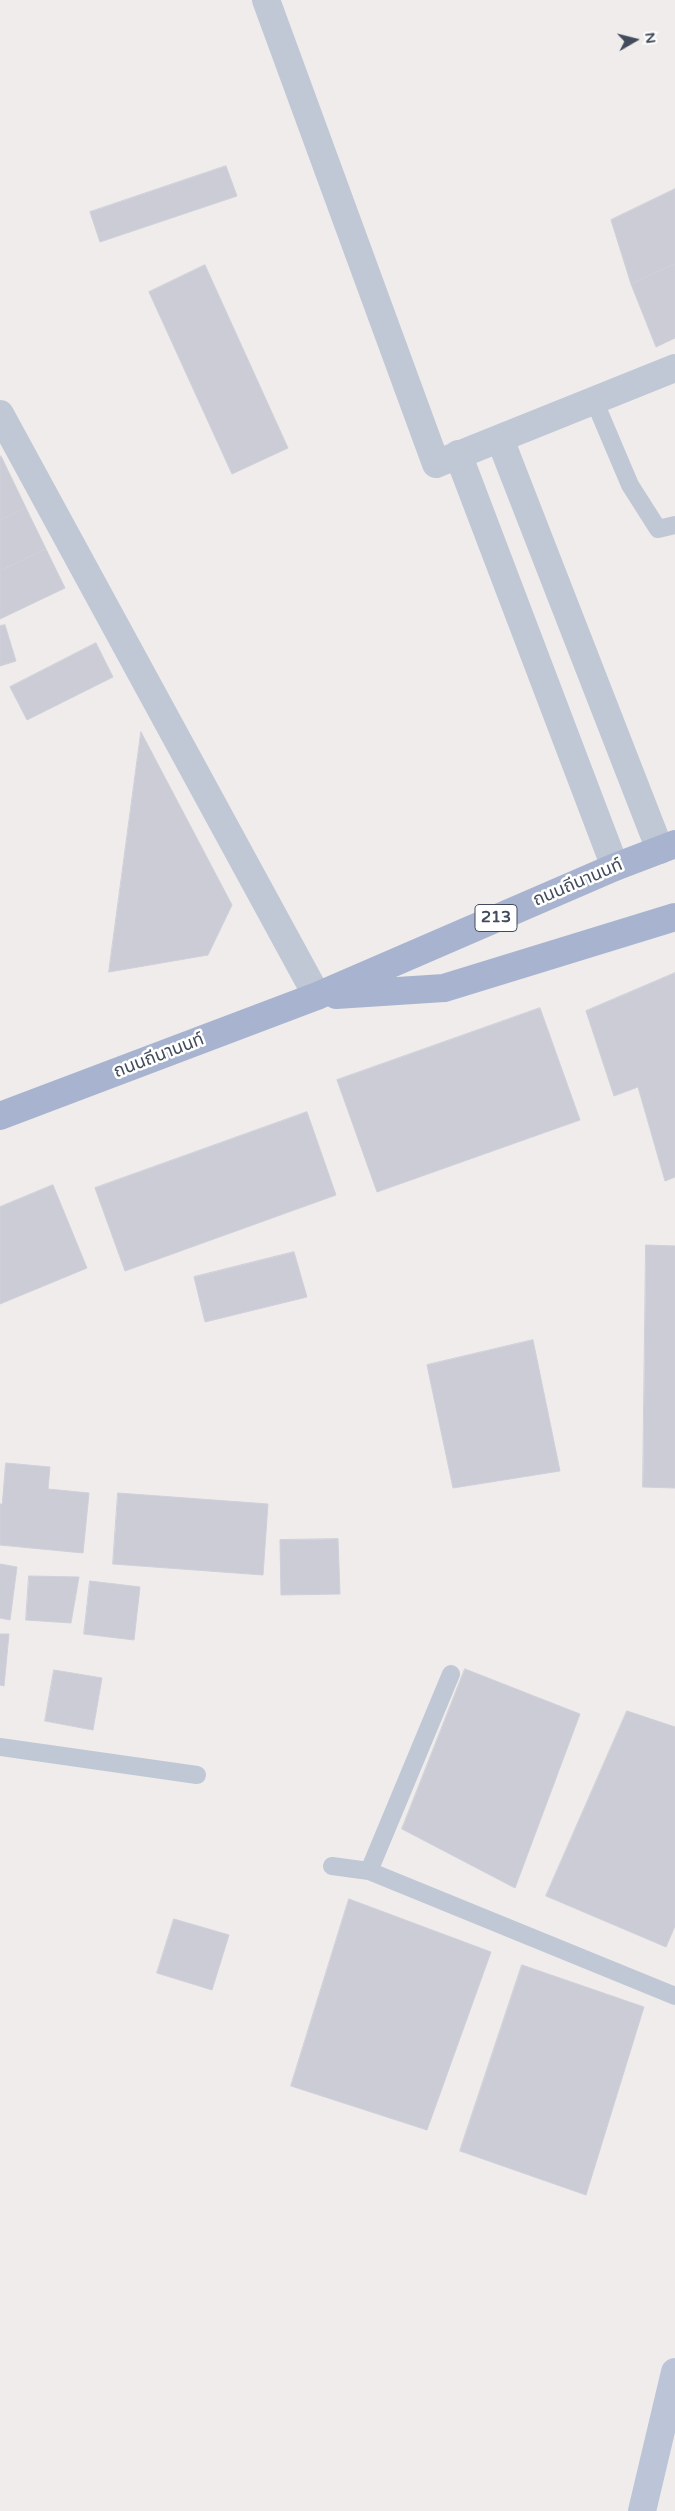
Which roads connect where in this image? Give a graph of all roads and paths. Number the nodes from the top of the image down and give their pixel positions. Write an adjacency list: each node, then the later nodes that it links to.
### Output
1 (266, 0): 6 (street)
2 (675, 368): 3 (street)
3 (594, 400): 5 (street); 7 (lane)
4 (0, 414): 11 (street)
5 (500, 439): 6 (street); 8 (street)
6 (458, 454): 9 (street)
7 (675, 525)
8 (667, 847): 9 (main road, ถนนถีนานนท์ / 213)
9 (615, 867): 11 (main road, ถนนถีนานนท์ / 213)
10 (675, 918): 11 (main road, ถนนถีนานนท์ / 213)
11 (318, 996): 12 (main road, ถนนถีนานนท์ / 213)
12 (0, 1116)
13 (451, 1674): 17 (lane)
14 (0, 1747): 15 (lane)
15 (198, 1775)
16 (332, 1866): 17 (lane)
17 (369, 1871): 18 (lane)
18 (675, 1996)
19 (675, 2372): 20 (street)
20 (669, 2421): 21 (street)
21 (642, 2511)

